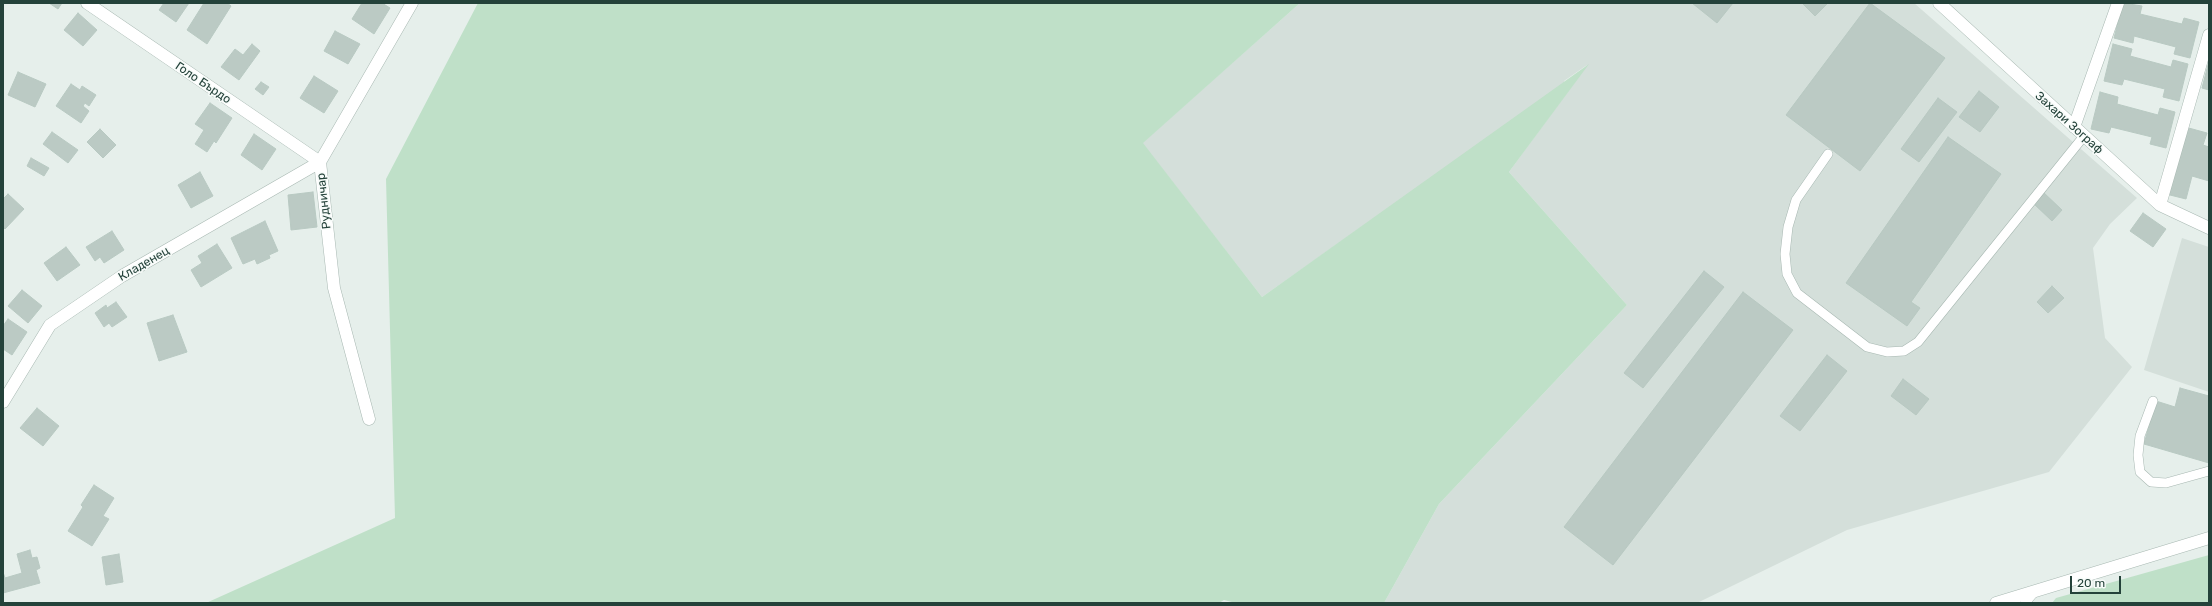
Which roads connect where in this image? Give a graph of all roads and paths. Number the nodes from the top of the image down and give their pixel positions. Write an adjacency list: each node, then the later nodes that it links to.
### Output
1 (87, 3): 9 (street, Голо Бърдо)
2 (412, 3): 9 (street, Рудничар)
3 (1939, 3): 6 (street, Захари Зограф)
4 (2118, 3): 6 (street)
5 (2209, 35): 10 (street)
6 (2074, 127): 7 (street, Захари Зограф)
7 (2084, 136): 8 (lane); 10 (street, Захари Зограф)
8 (1828, 154)
9 (320, 162): 12 (street, Кладенец); 14 (street, Рудничар)
10 (2160, 205): 11 (street, Захари Зограф)
11 (2209, 228)
12 (3, 400)
13 (2153, 401): 15 (lane)
14 (369, 419)
15 (2209, 471)
16 (2209, 538): 17 (street)
17 (2035, 590): 18 (street); 19 (lane)
18 (1996, 603)
19 (2025, 603)

